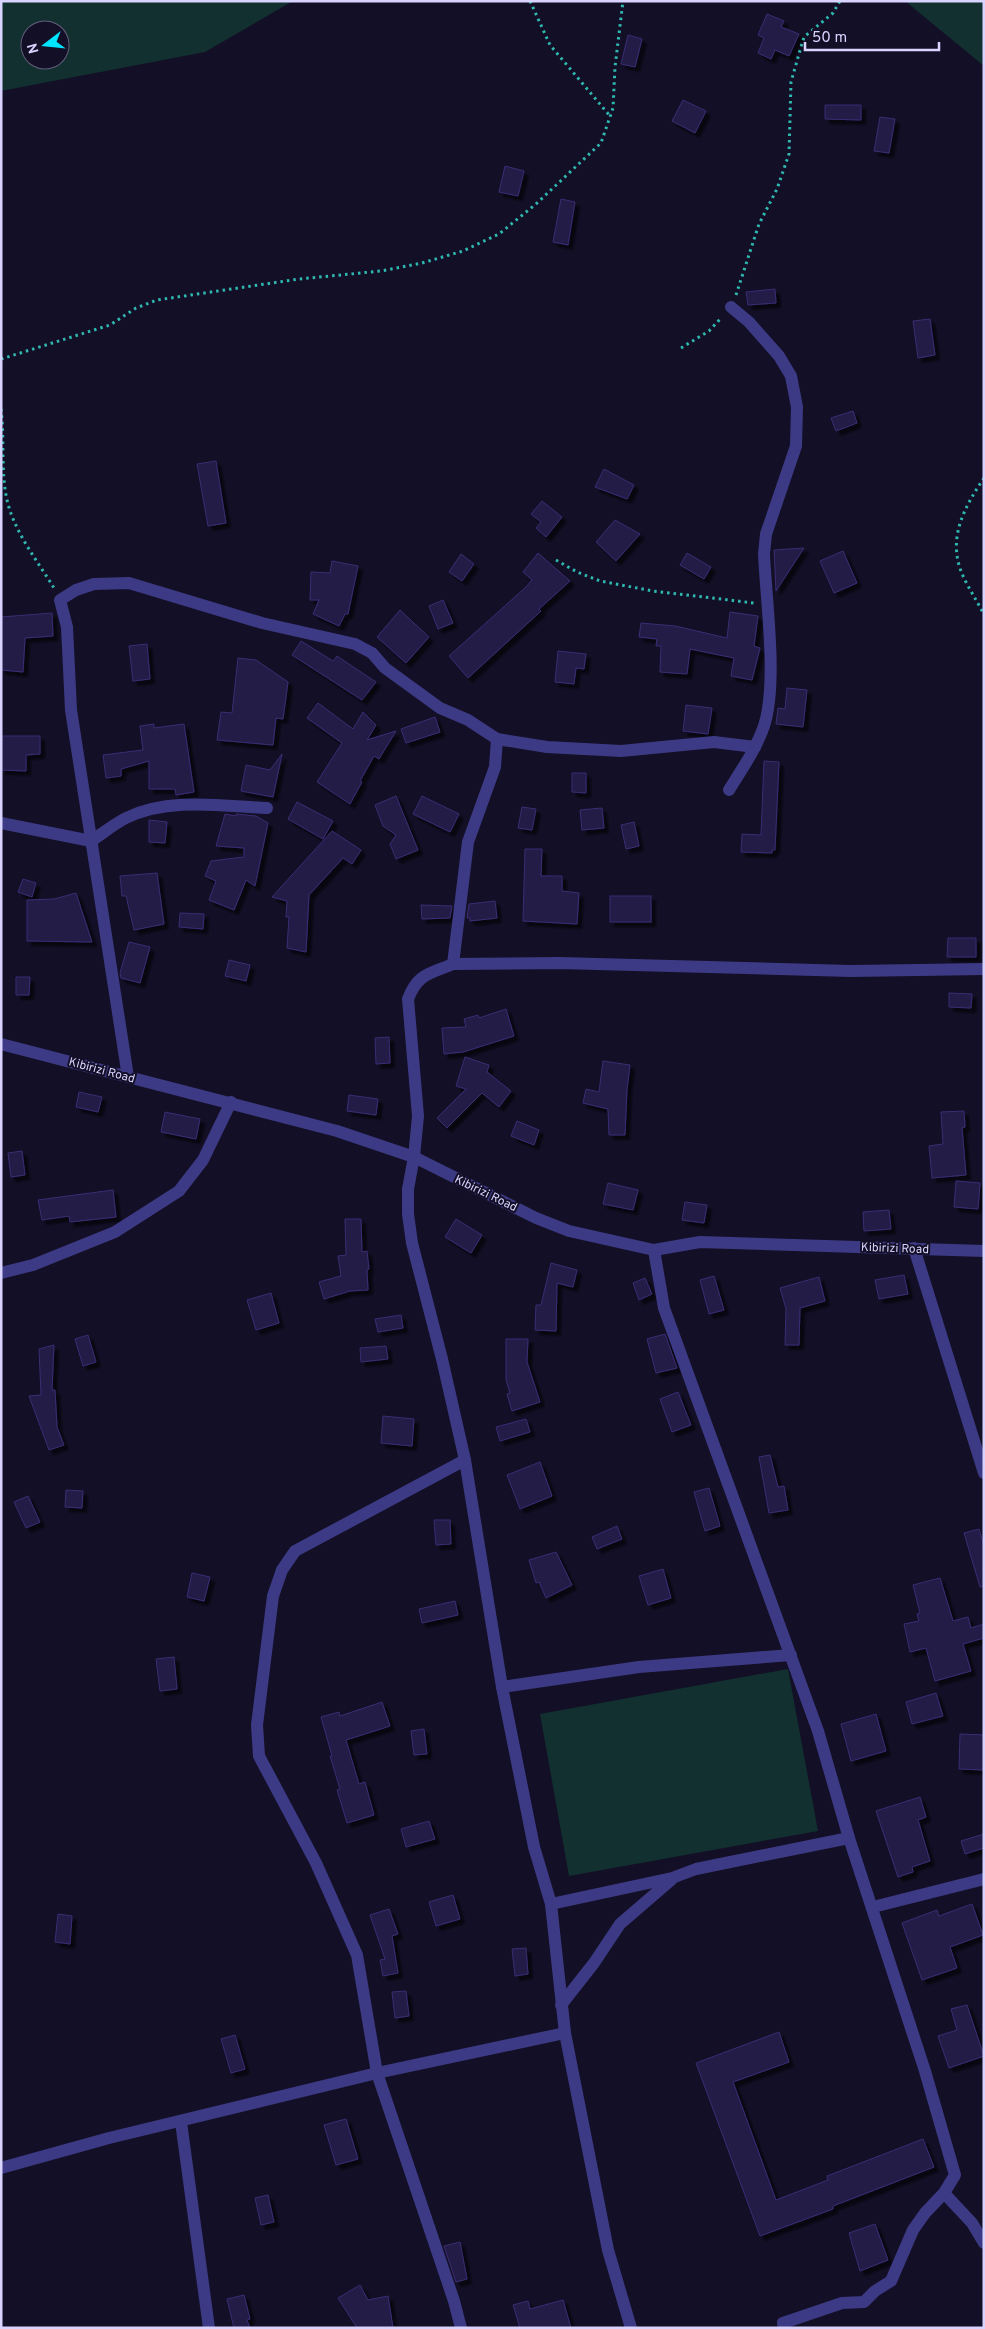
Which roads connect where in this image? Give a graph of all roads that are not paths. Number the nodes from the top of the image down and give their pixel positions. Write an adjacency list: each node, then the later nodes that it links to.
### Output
1 (731, 307): 3 (street)
2 (497, 739): 3 (street); 7 (street); 8 (street)
3 (755, 747): 4 (street)
4 (730, 790)
5 (267, 808): 7 (street)
6 (1, 823): 7 (street)
7 (91, 841): 11 (street)
8 (454, 964): 9 (street); 13 (street)
9 (984, 969)
10 (1, 1044): 11 (street, Kibirizi Road)
11 (128, 1077): 12 (street, Kibirizi Road)
12 (231, 1102): 13 (street, Kibirizi Road); 17 (street)
13 (414, 1157): 15 (street, Kibirizi Road); 18 (street)
14 (914, 1248): 15 (street, Kibirizi Road); 16 (street, Kibirizi Road); 19 (street)
15 (654, 1250): 20 (street)
16 (984, 1251)
17 (1, 1273)
18 (466, 1460): 21 (street); 29 (street)
19 (984, 1473)
20 (791, 1655): 21 (street); 22 (street)
21 (502, 1687): 25 (street)
22 (849, 1838): 23 (street); 26 (street)
23 (672, 1878): 25 (street); 27 (street)
24 (984, 1878): 26 (street)
25 (551, 1904): 27 (street)
26 (872, 1907): 32 (street)
27 (561, 2005): 28 (street)
28 (565, 2033): 29 (street); 36 (street)
29 (377, 2073): 30 (street); 35 (street)
30 (181, 2122): 31 (street); 34 (street)
31 (1, 2168)
32 (944, 2193): 33 (street); 37 (street)
33 (984, 2243)
34 (209, 2328)
35 (461, 2328)
36 (631, 2328)
37 (784, 2328)

